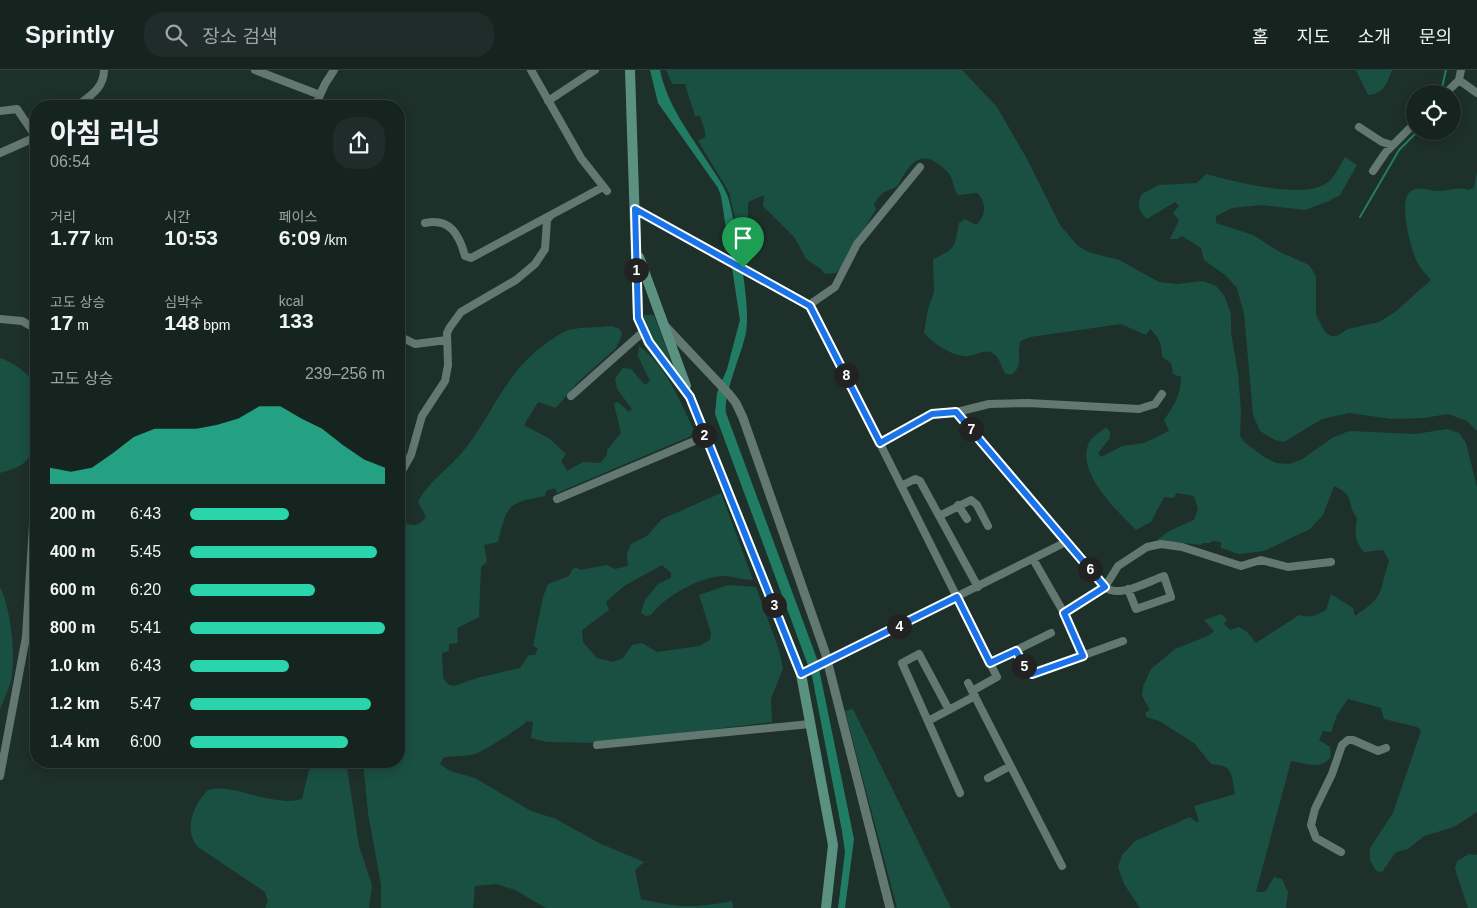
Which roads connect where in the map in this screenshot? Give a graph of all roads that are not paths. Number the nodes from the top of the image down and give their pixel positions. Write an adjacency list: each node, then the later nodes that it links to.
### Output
1 (104, 70): 12 (street)
2 (255, 70): 11 (street)
3 (334, 70): 11 (street)
4 (530, 70): 14 (street)
5 (595, 70): 14 (street)
6 (630, 70): 24 (main road)
7 (1461, 70): 8 (street)
8 (1458, 80): 9 (street); 10 (street)
9 (1453, 85)
10 (1477, 93)
11 (320, 95): 13 (street)
12 (85, 100)
13 (318, 100)
14 (548, 101): 25 (street)
15 (0, 111): 17 (street)
16 (1359, 127): 20 (street)
17 (30, 128)
18 (1406, 132): 20 (street)
19 (30, 140): 21 (street)
20 (1392, 146): 23 (street)
21 (0, 153)
22 (920, 167): 28 (street)
23 (1373, 171)
24 (635, 209): 27 (main road); 28 (street)
25 (551, 215): 26 (street); 34 (street)
26 (425, 223)
27 (636, 247): 30 (main road); 32 (main road)
28 (809, 305): 40 (street)
29 (0, 319): 31 (street)
30 (664, 324): 37 (main road); 62 (street)
31 (30, 326)
32 (643, 332): 36 (street); 37 (main road)
33 (405, 339): 34 (street)
34 (447, 340): 41 (street)
35 (1162, 394): 38 (street)
36 (571, 396)
37 (690, 397): 39 (main road)
38 (956, 412): 40 (street); 48 (street)
39 (704, 437): 43 (street); 63 (main road)
40 (880, 443): 42 (street)
41 (405, 466)
42 (901, 486): 45 (street); 55 (street)
43 (557, 499)
44 (958, 505): 45 (street); 46 (street); 47 (street)
45 (939, 516): 52 (street)
46 (967, 519)
47 (988, 526)
48 (1066, 542): 49 (street); 53 (street)
49 (1033, 559): 52 (street); 56 (street)
50 (1332, 562): 53 (street)
51 (30, 573): 72 (street)
52 (978, 587): 55 (street)
53 (1105, 587): 54 (street); 56 (street)
54 (1128, 589): 54 (street)
55 (957, 597): 61 (street); 62 (street)
56 (1064, 613): 60 (street)
57 (1051, 633): 59 (street)
58 (1123, 642): 60 (street)
59 (1016, 651): 60 (street); 61 (street)
60 (1083, 656)
61 (990, 663): 65 (street)
62 (825, 664): 63 (street); 78 (street)
63 (804, 673): 68 (main road)
64 (968, 683): 65 (street)
65 (973, 694): 66 (street); 71 (street)
66 (949, 710): 67 (street); 67 (street)
67 (928, 721): 74 (street)
68 (810, 724): 69 (street); 77 (main road)
69 (597, 745)
70 (1386, 748): 75 (street)
71 (1010, 766): 73 (street); 76 (street)
72 (0, 776)
73 (988, 778)
74 (960, 793)
75 (1341, 852)
76 (1062, 866)
77 (826, 908)
78 (890, 908)

